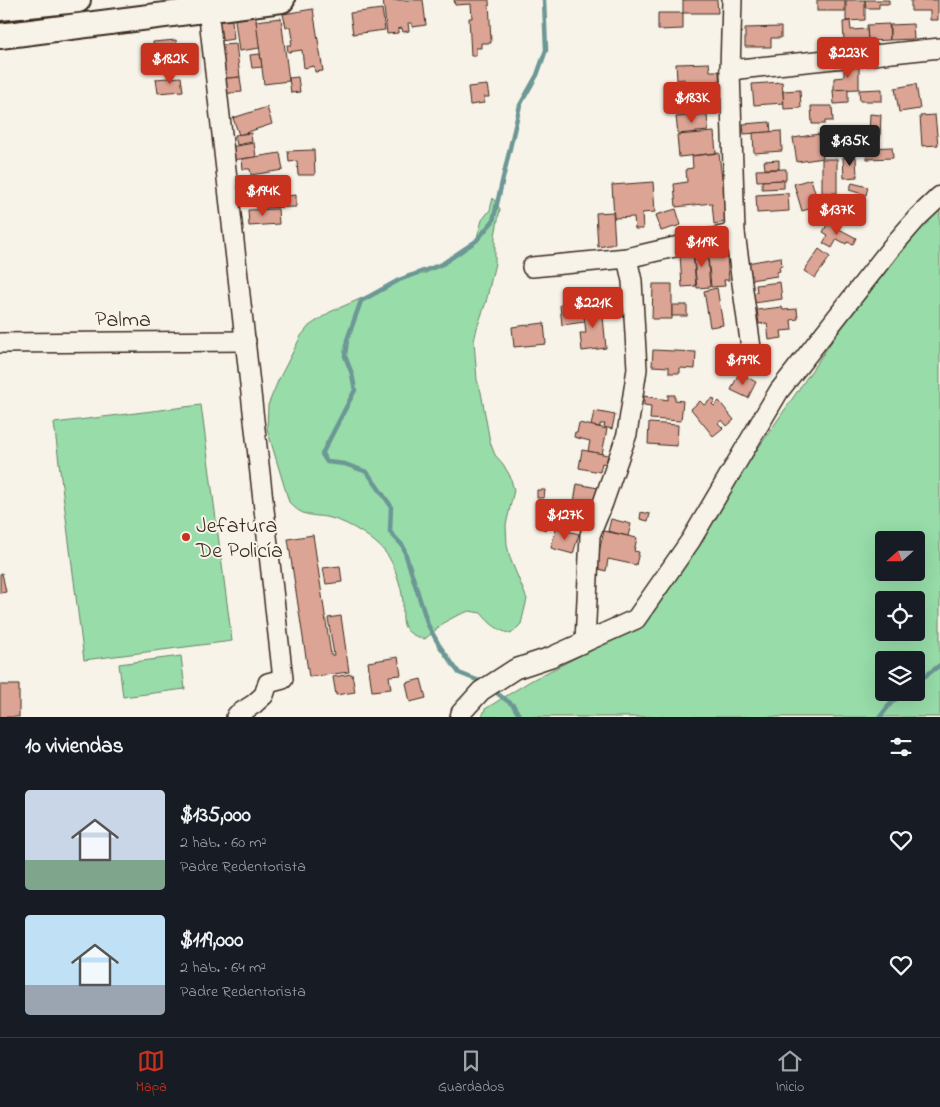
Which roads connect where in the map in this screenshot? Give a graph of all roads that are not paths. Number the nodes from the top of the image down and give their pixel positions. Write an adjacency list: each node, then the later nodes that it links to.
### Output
1 (78, 0): 5 (main road)
2 (282, 0): 4 (main road)
3 (732, 0): 8 (street)
4 (208, 5): 6 (main road); 13 (street)
5 (0, 8)
6 (0, 36)
7 (940, 48): 8 (street)
8 (730, 70): 10 (street)
9 (940, 196): 16 (street)
10 (735, 233): 11 (street); 15 (street)
11 (627, 258): 12 (street); 16 (street)
12 (532, 267)
13 (246, 341): 14 (street, Palma); 17 (street)
14 (0, 343)
15 (753, 362)
16 (585, 642): 18 (street)
17 (236, 717)
18 (460, 717)

